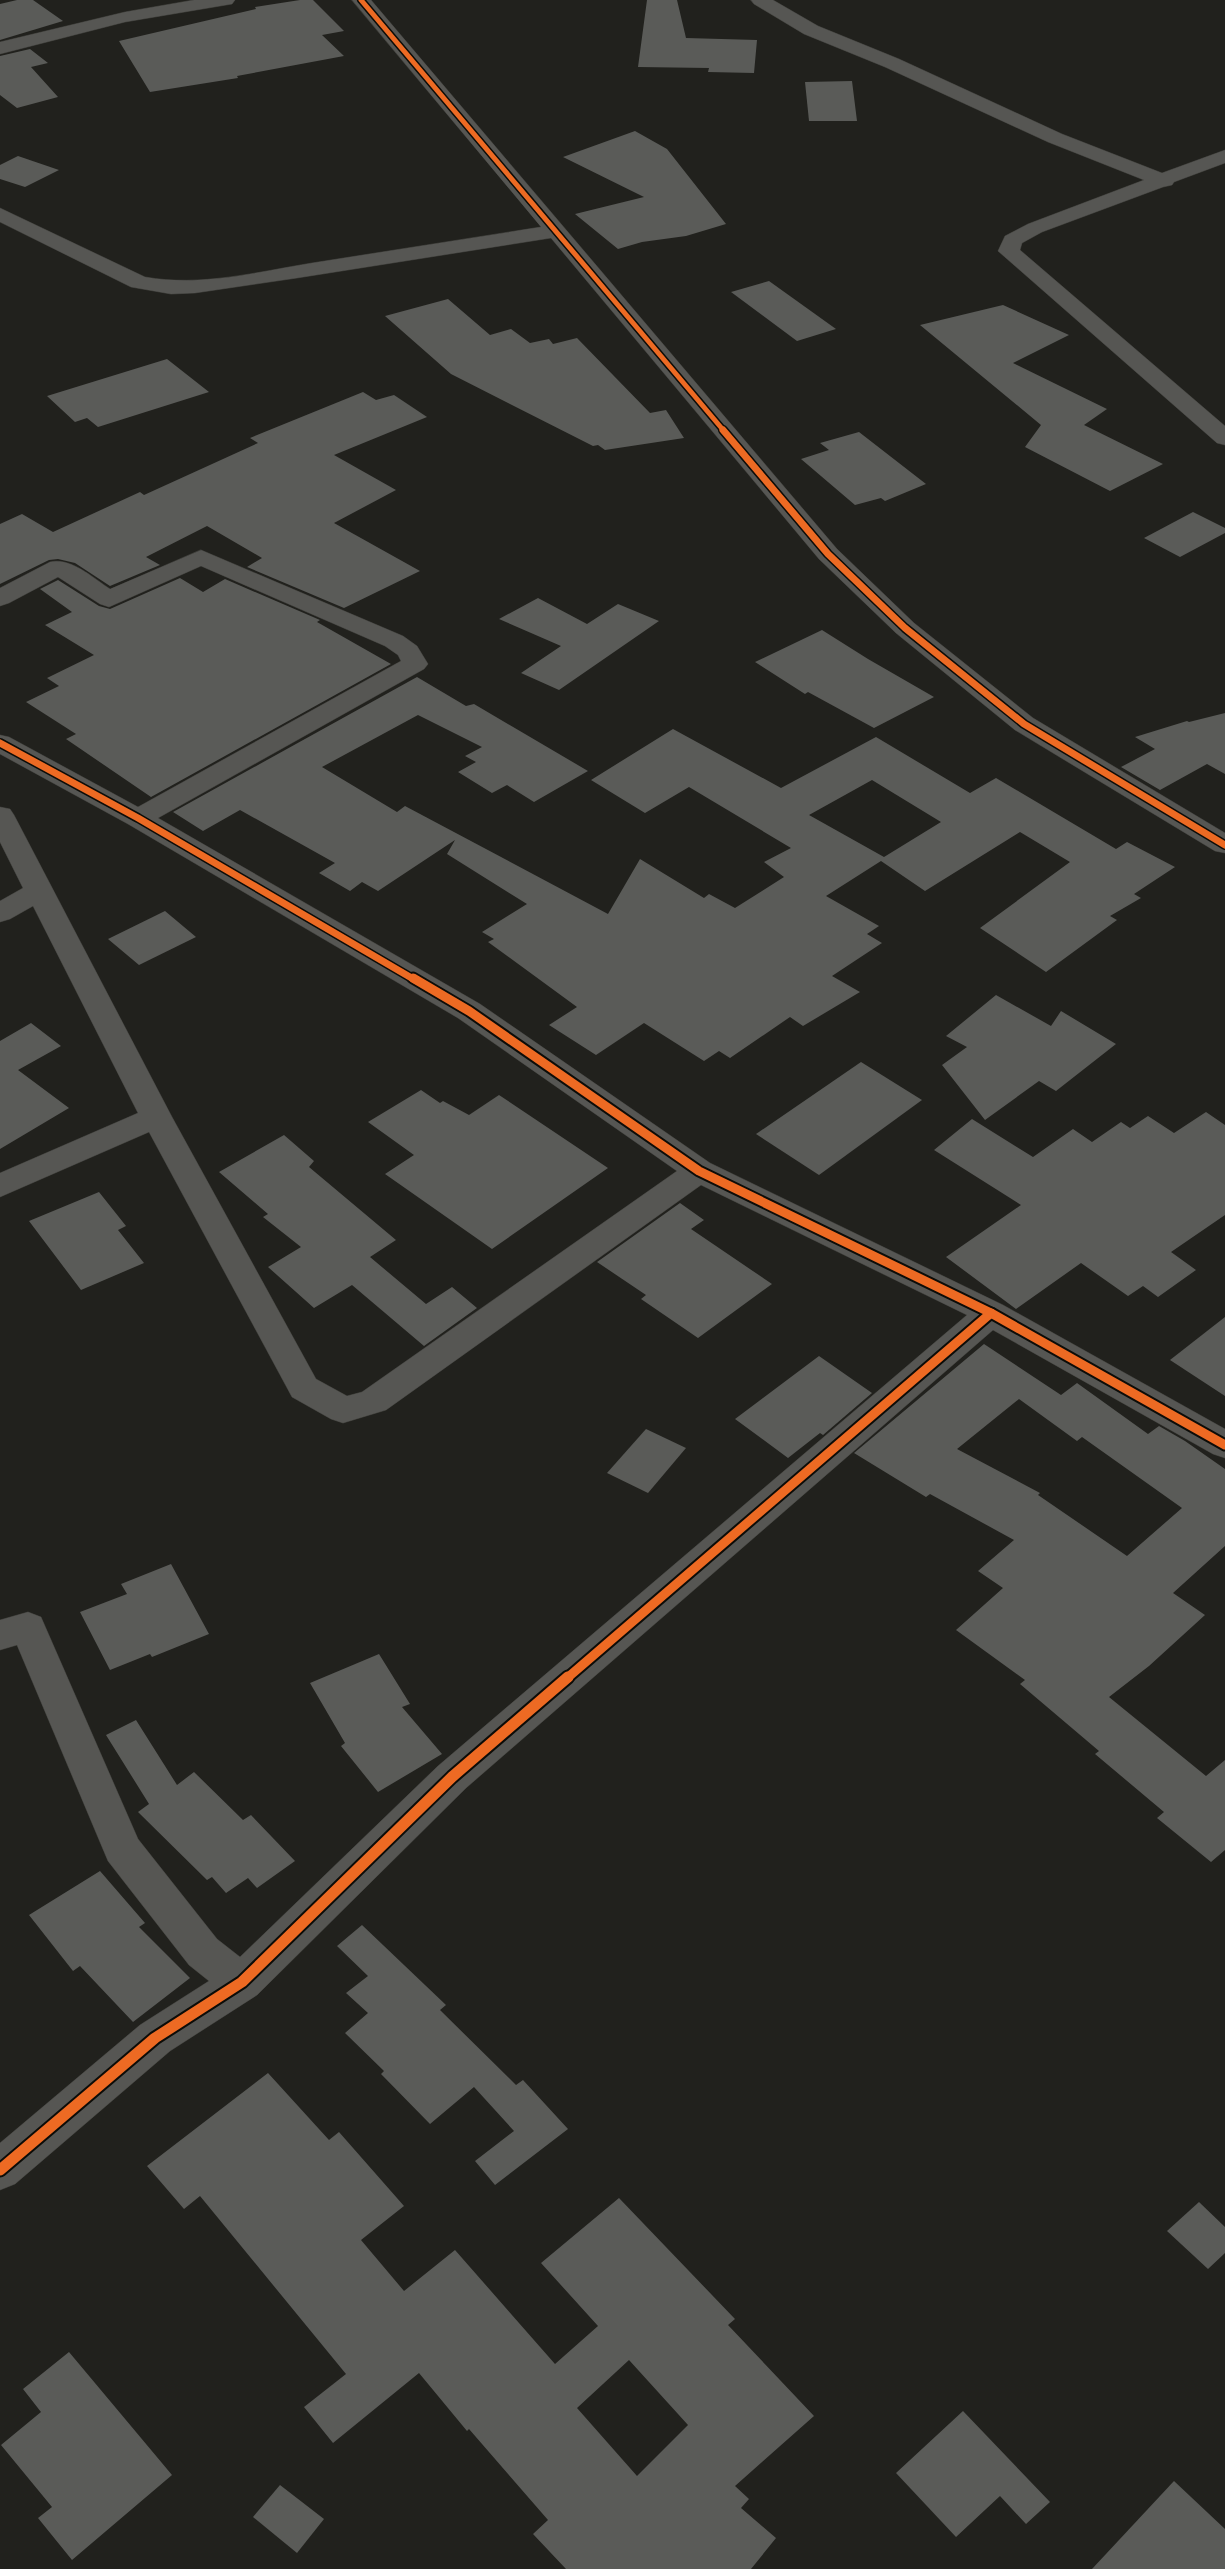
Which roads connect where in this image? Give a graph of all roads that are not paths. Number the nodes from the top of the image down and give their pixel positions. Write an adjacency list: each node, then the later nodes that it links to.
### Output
1 (226, 0): 5 (street)
2 (361, 0): 10 (street)
3 (760, 0): 8 (street)
4 (84, 7): 5 (street)
5 (103, 22): 6 (street)
6 (0, 48)
7 (1225, 156): 8 (street)
8 (1164, 181): 11 (street)
9 (0, 214): 10 (street)
10 (556, 231): 16 (street)
11 (1220, 426)
12 (0, 598): 15 (street)
13 (0, 743): 15 (street)
14 (0, 815): 17 (street)
15 (138, 818): 20 (street)
16 (1225, 845)
17 (39, 891): 18 (street); 19 (street)
18 (0, 913)
19 (156, 1117): 20 (street); 21 (street)
20 (699, 1171): 22 (street)
21 (0, 1186)
22 (991, 1313): 23 (street); 25 (street)
23 (1225, 1445)
24 (0, 1635): 25 (street)
25 (242, 1982): 26 (street)
26 (0, 2170)

